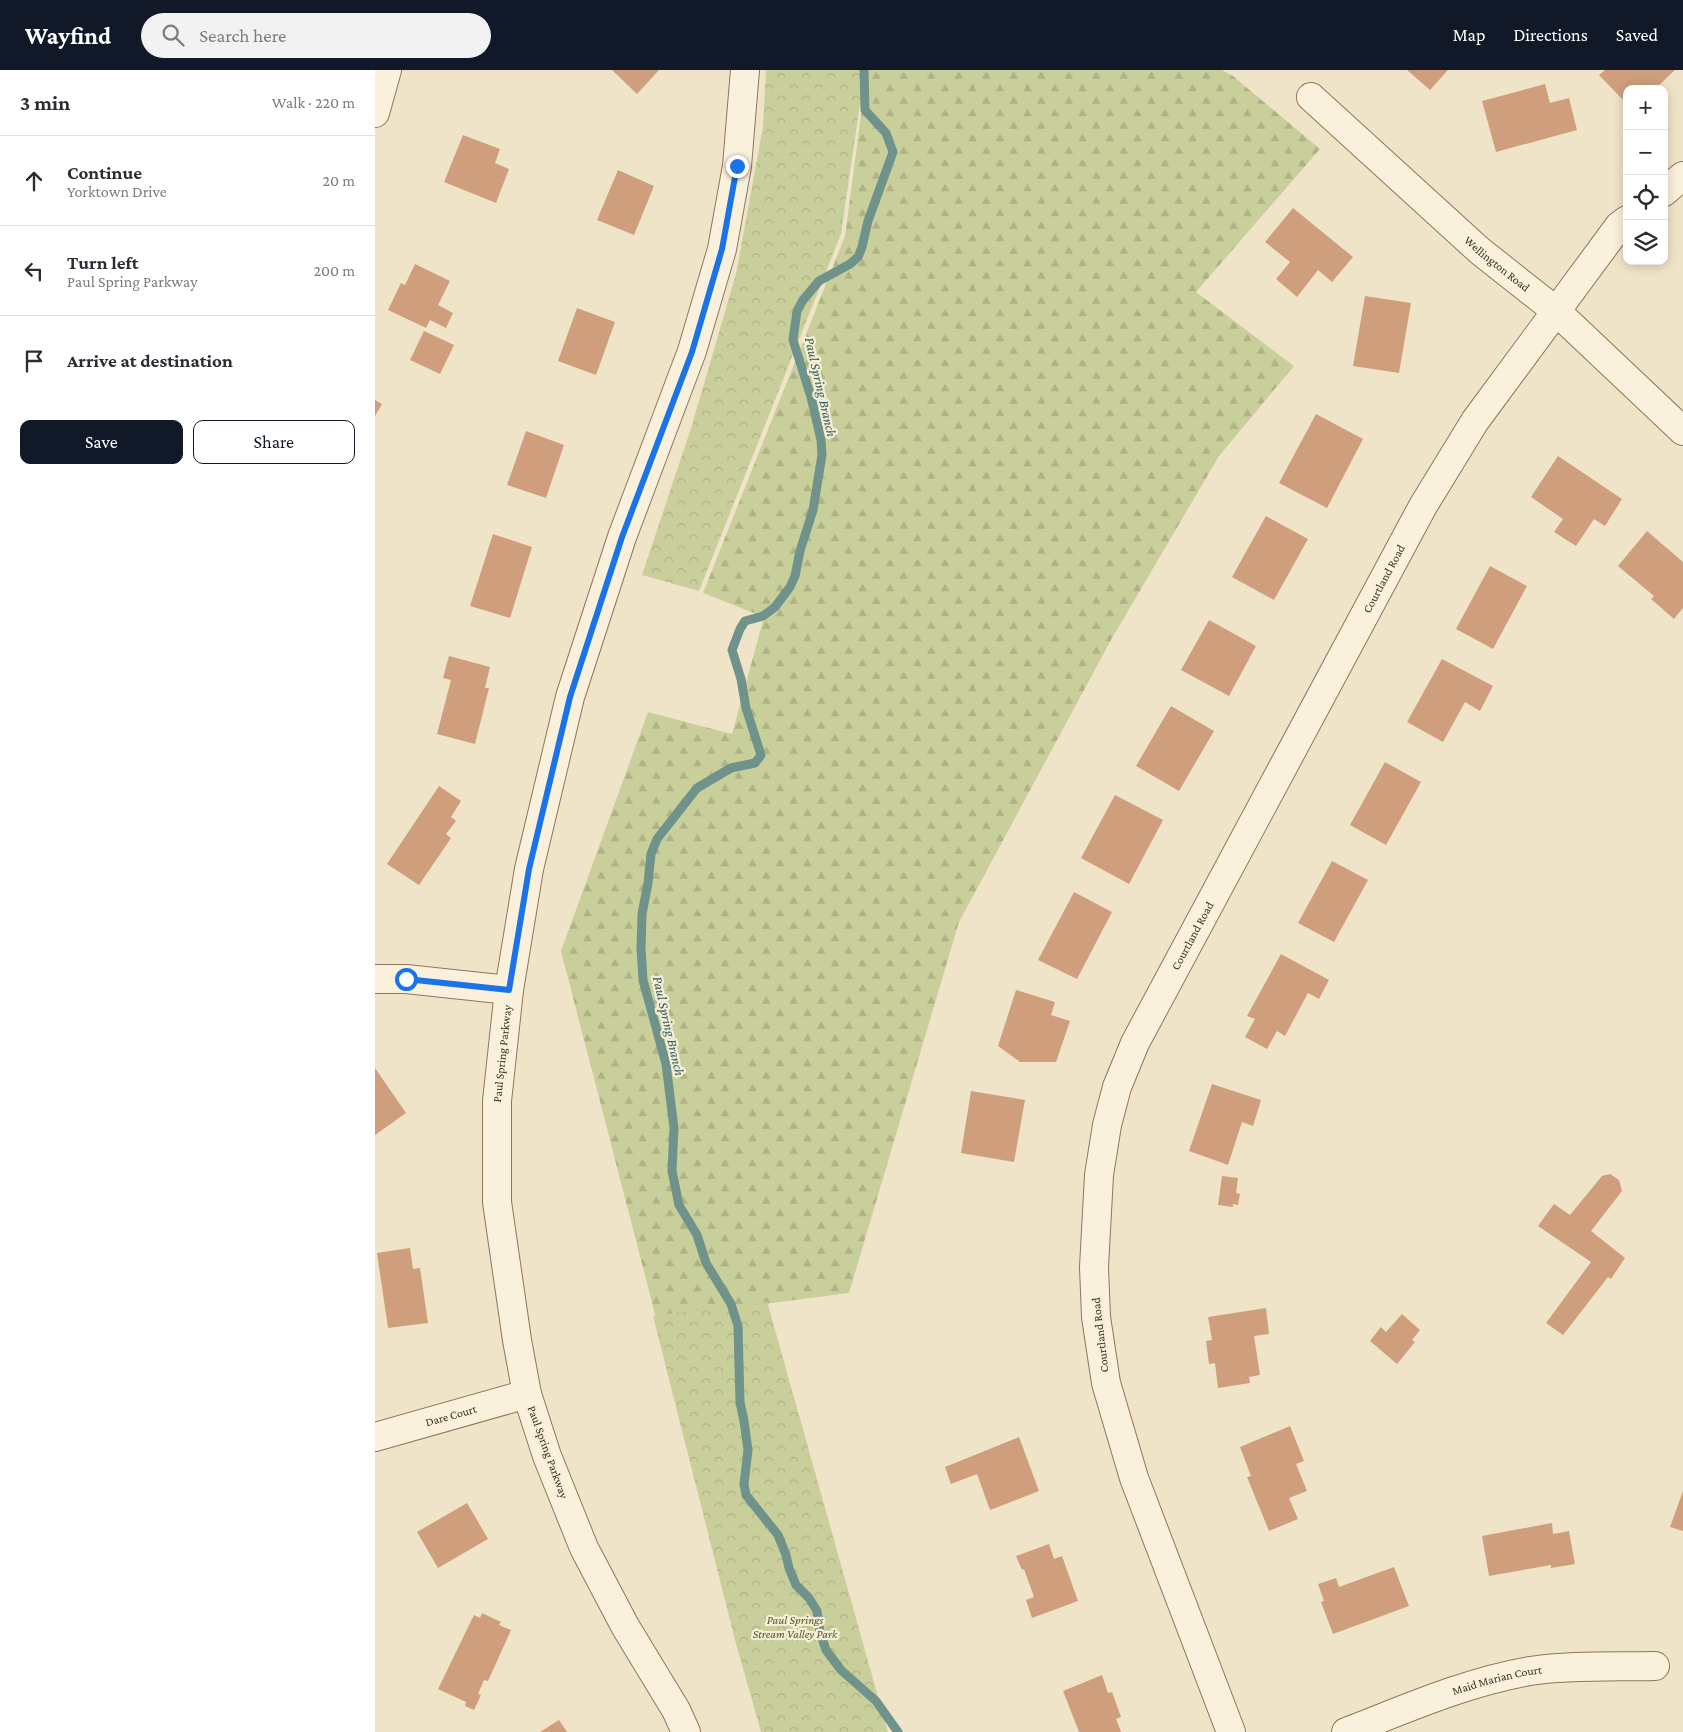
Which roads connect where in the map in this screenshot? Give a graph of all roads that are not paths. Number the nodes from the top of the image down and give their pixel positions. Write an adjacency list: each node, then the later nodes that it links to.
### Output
1 (387, 70): 4 (street)
2 (745, 70): 11 (street, Paul Spring Parkway)
3 (1311, 97): 8 (street, Wellington Road)
4 (375, 113)
5 (1683, 176): 6 (street)
6 (1668, 189)
7 (1623, 223): 8 (street, Courtland Road)
8 (1556, 311): 9 (street, Wellington Road); 16 (street, Courtland Road)
9 (1683, 431)
10 (375, 979): 11 (street)
11 (509, 990): 12 (street, Paul Spring Parkway)
12 (527, 1394): 13 (street, Dare Court); 15 (street, Paul Spring Parkway)
13 (375, 1437)
14 (1655, 1666): 17 (street, Maid Marian Court)
15 (686, 1732)
16 (1231, 1732)
17 (1346, 1732)

